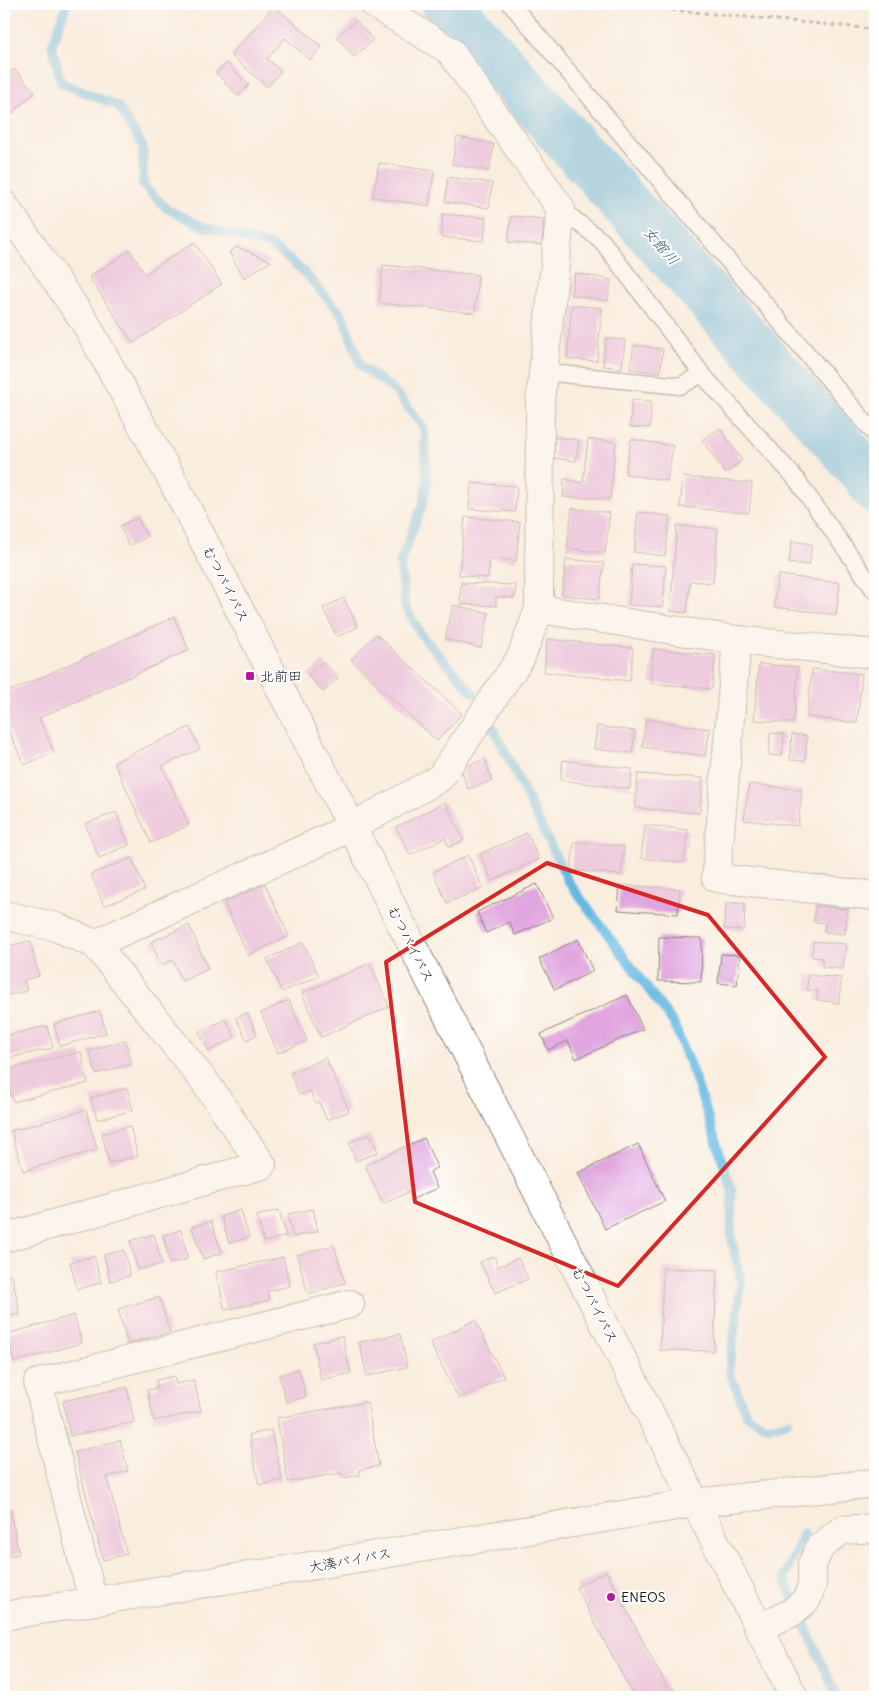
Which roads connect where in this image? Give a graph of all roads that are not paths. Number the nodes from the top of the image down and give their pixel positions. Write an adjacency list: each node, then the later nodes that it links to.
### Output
1 (374, 4): 4 (main road)
2 (511, 4): 7 (lane)
3 (4, 205): 12 (main road, むつバイパス)
4 (561, 209): 5 (main road); 6 (lane)
5 (543, 372): 6 (lane); 9 (main road)
6 (702, 374): 8 (lane)
7 (875, 434)
8 (875, 591)
9 (539, 610): 10 (main road); 12 (main road)
10 (736, 640): 11 (main road); 13 (main road)
11 (875, 654)
12 (352, 827): 15 (main road); 19 (main road, むつバイパス)
13 (875, 896)
14 (4, 915): 15 (main road)
15 (95, 944): 16 (main road)
16 (4, 1238)
17 (350, 1304): 21 (main road)
18 (875, 1483): 19 (main road, 大湊バイパス)
19 (695, 1503): 21 (main road, 大湊バイパス); 23 (main road, むつバイパス)
20 (875, 1528): 23 (main road)
21 (93, 1601): 22 (main road, 大湊バイパス)
22 (4, 1616)
23 (759, 1627): 24 (main road, むつバイパス)
24 (794, 1697)

